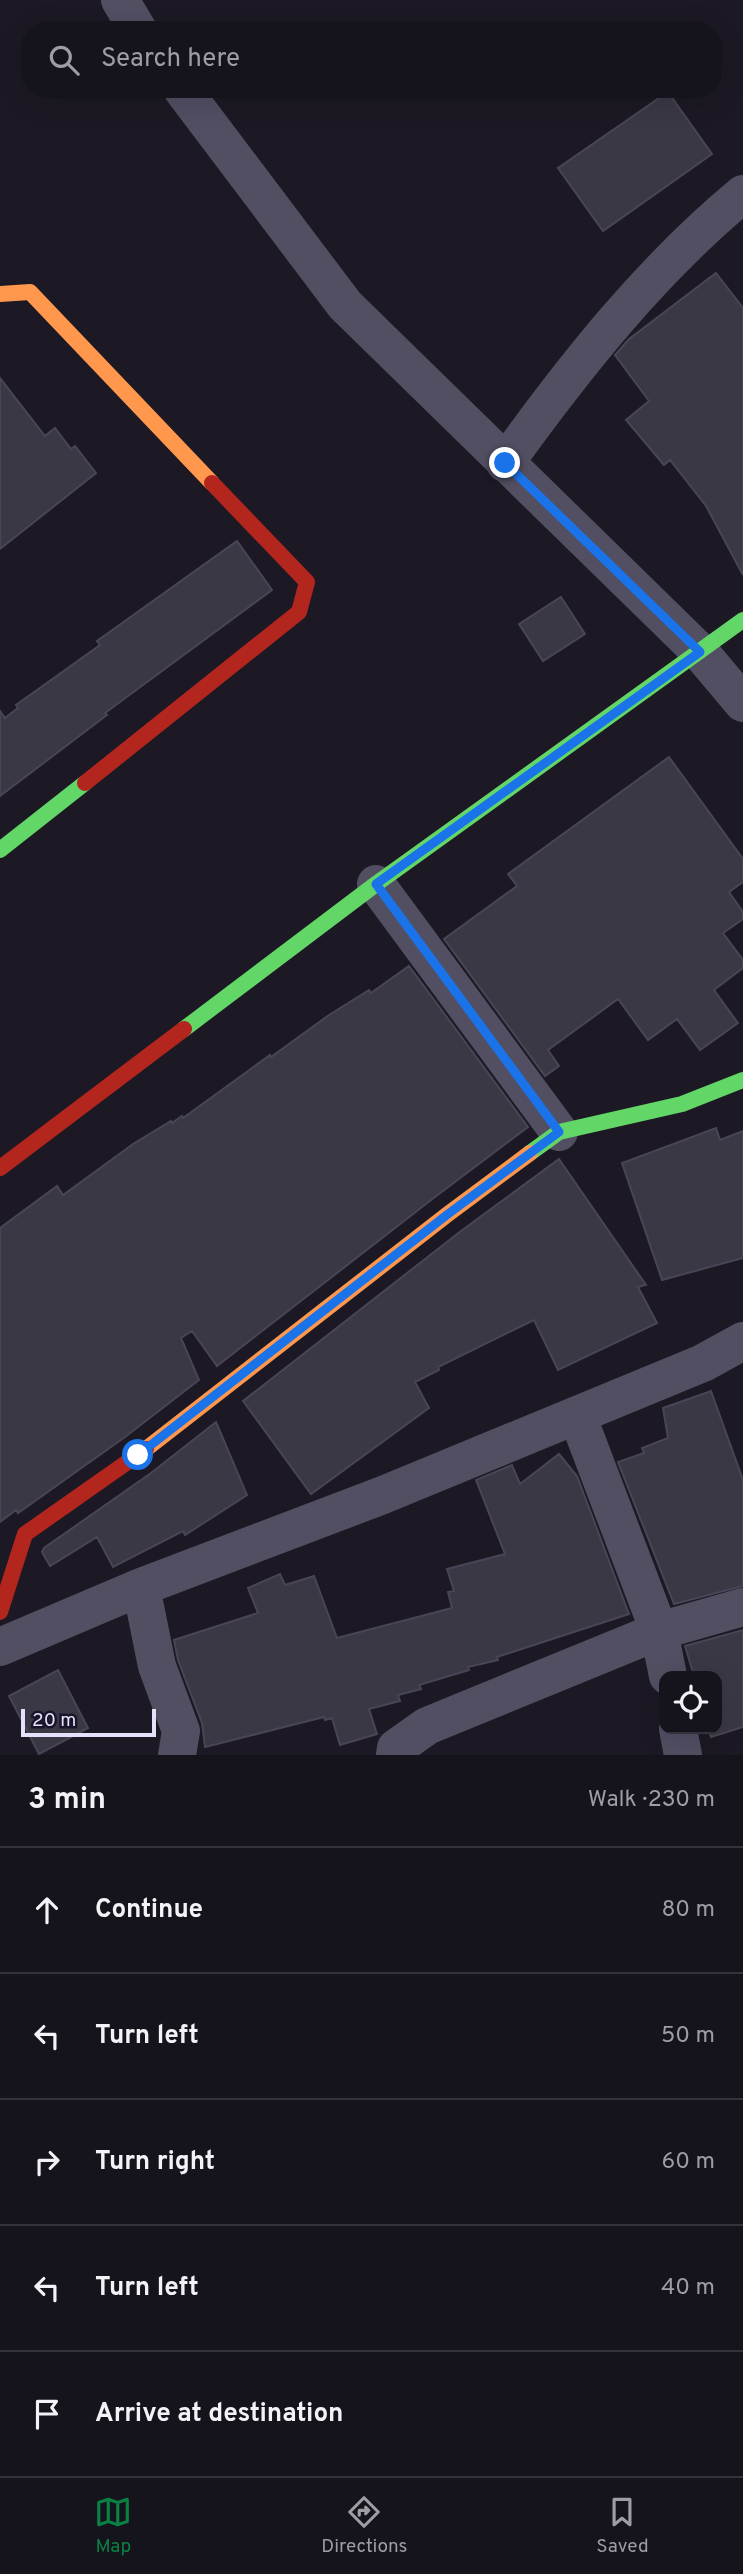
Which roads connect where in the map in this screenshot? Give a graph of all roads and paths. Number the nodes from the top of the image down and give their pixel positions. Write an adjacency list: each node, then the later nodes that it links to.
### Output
1 (120, 0): 2 (street)
2 (133, 21)
3 (190, 98): 6 (street)
4 (743, 194): 6 (street)
5 (0, 294): 10 (street)
6 (505, 463): 8 (street)
7 (743, 620): 8 (street)
8 (700, 652): 9 (street); 11 (street)
9 (743, 703)
10 (0, 850)
11 (376, 884): 13 (street); 14 (street)
12 (743, 1080): 13 (street)
13 (559, 1132): 19 (street)
14 (0, 1168)
15 (743, 1341): 16 (street)
16 (577, 1415): 17 (street); 20 (street)
17 (141, 1587): 21 (street); 25 (street)
18 (743, 1607): 20 (street)
19 (0, 1612)
20 (659, 1631): 22 (street); 24 (street)
21 (0, 1647)
22 (667, 1671)
23 (679, 1734): 26 (street)
24 (390, 1753)
25 (177, 1755)
26 (683, 1755)

